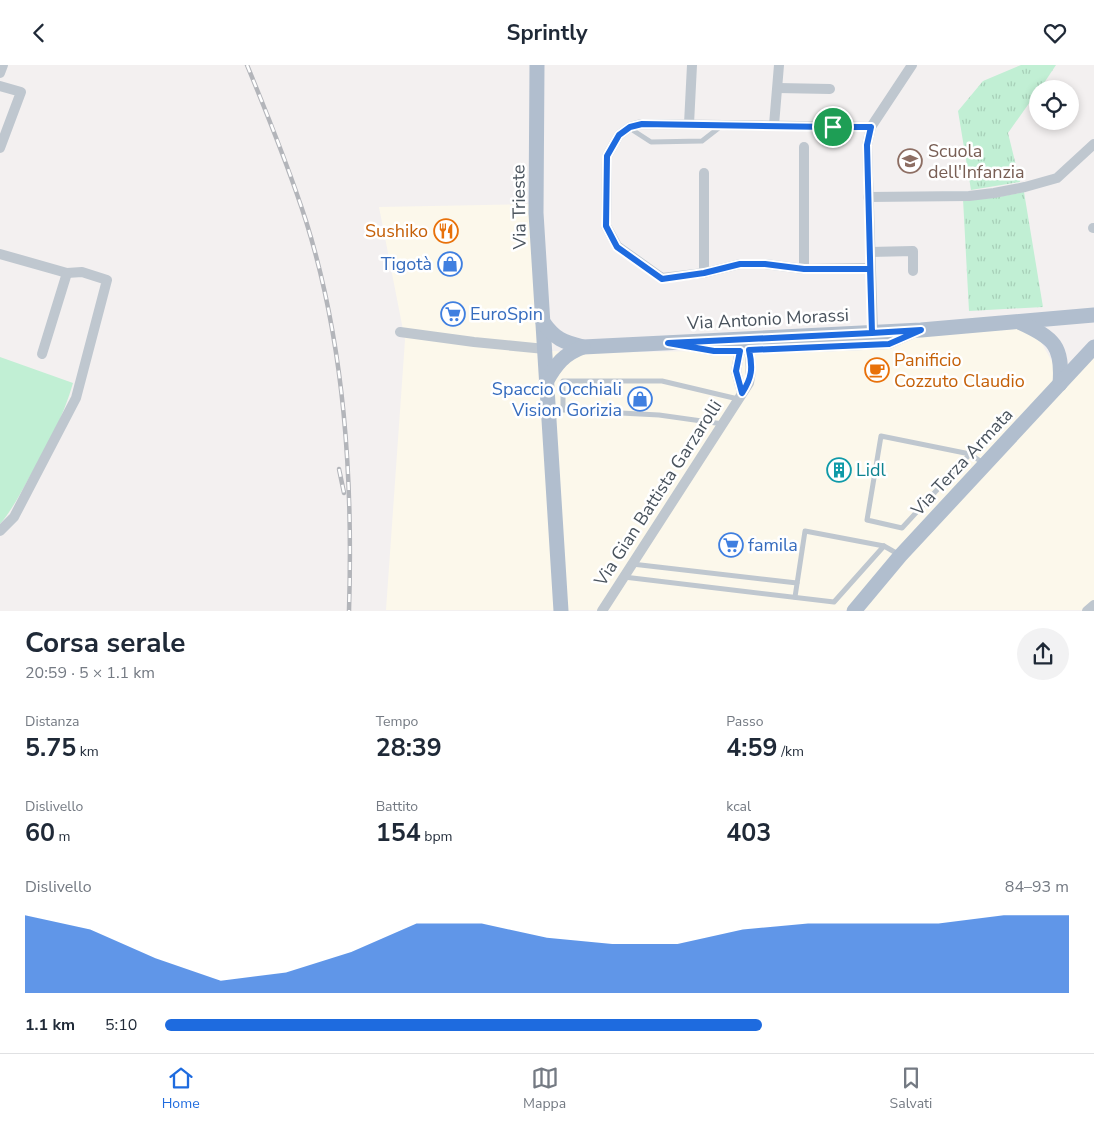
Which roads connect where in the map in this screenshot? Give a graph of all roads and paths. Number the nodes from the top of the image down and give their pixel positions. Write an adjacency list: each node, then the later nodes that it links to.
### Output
1 (3, 65): 6 (street)
2 (537, 65): 28 (main road, Via Trieste)
3 (692, 65): 10 (street)
4 (780, 65): 8 (street)
5 (912, 65): 14 (street)
6 (0, 73)
7 (0, 86): 17 (street)
8 (778, 88): 9 (street); 12 (street)
9 (830, 89)
10 (688, 124): 11 (street); 13 (street)
11 (723, 125): 12 (street); 13 (lane)
12 (774, 125): 14 (street)
13 (630, 127): 26 (street)
14 (871, 127): 19 (street)
15 (804, 147): 22 (street)
16 (1093, 147): 19 (street)
17 (0, 148)
18 (704, 173): 26 (street)
19 (868, 197): 20 (street)
20 (870, 252): 23 (street); 24 (street)
21 (0, 254): 25 (street)
22 (804, 269): 23 (street); 26 (street)
23 (870, 269): 32 (street)
24 (913, 271)
25 (67, 273): 38 (street); 47 (street)
26 (704, 273)
27 (1094, 315): 29 (main road, Via Antonio Morassi)
28 (543, 322): 35 (main road, Via Antonio Morassi); 36 (main road, Via Trieste)
29 (1020, 323): 30 (main road, Via Antonio Morassi); 40 (main road)
30 (921, 330): 32 (main road, Via Antonio Morassi); 37 (street)
31 (400, 332): 36 (street)
32 (872, 333): 33 (main road, Via Antonio Morassi)
33 (668, 343): 35 (main road, Via Antonio Morassi); 37 (street)
34 (1094, 347): 40 (main road, Via Terza Armata)
35 (579, 348): 36 (main road); 39 (main road)
36 (545, 349): 39 (main road, Via Trieste)
37 (744, 350): 41 (street, Via Gian Battista Garzarolli); 41 (street, Via Gian Battista Garzarolli)
38 (42, 354)
39 (546, 382): 56 (main road, Via Trieste)
40 (1060, 384): 44 (main road, Via Terza Armata)
41 (740, 396): 42 (street, Via Gian Battista Garzarolli); 42 (lane)
42 (723, 424): 50 (street, Via Gian Battista Garzarolli)
43 (970, 453): 44 (lane); 45 (lane); 45 (lane)
44 (985, 465): 46 (main road, Via Terza Armata)
45 (935, 493): 46 (lane)
46 (949, 503): 49 (main road, Via Terza Armata)
47 (0, 531)
48 (884, 545): 49 (lane); 52 (lane); 53 (lane)
49 (900, 556): 55 (main road, Via Terza Armata)
50 (632, 564): 51 (street, Via Gian Battista Garzarolli); 52 (lane)
51 (623, 577): 53 (lane); 57 (street, Via Gian Battista Garzarolli)
52 (797, 583): 53 (lane)
53 (795, 597)
54 (1094, 605): 58 (street)
55 (858, 609)
56 (561, 611)
57 (602, 611)
58 (1087, 611)

